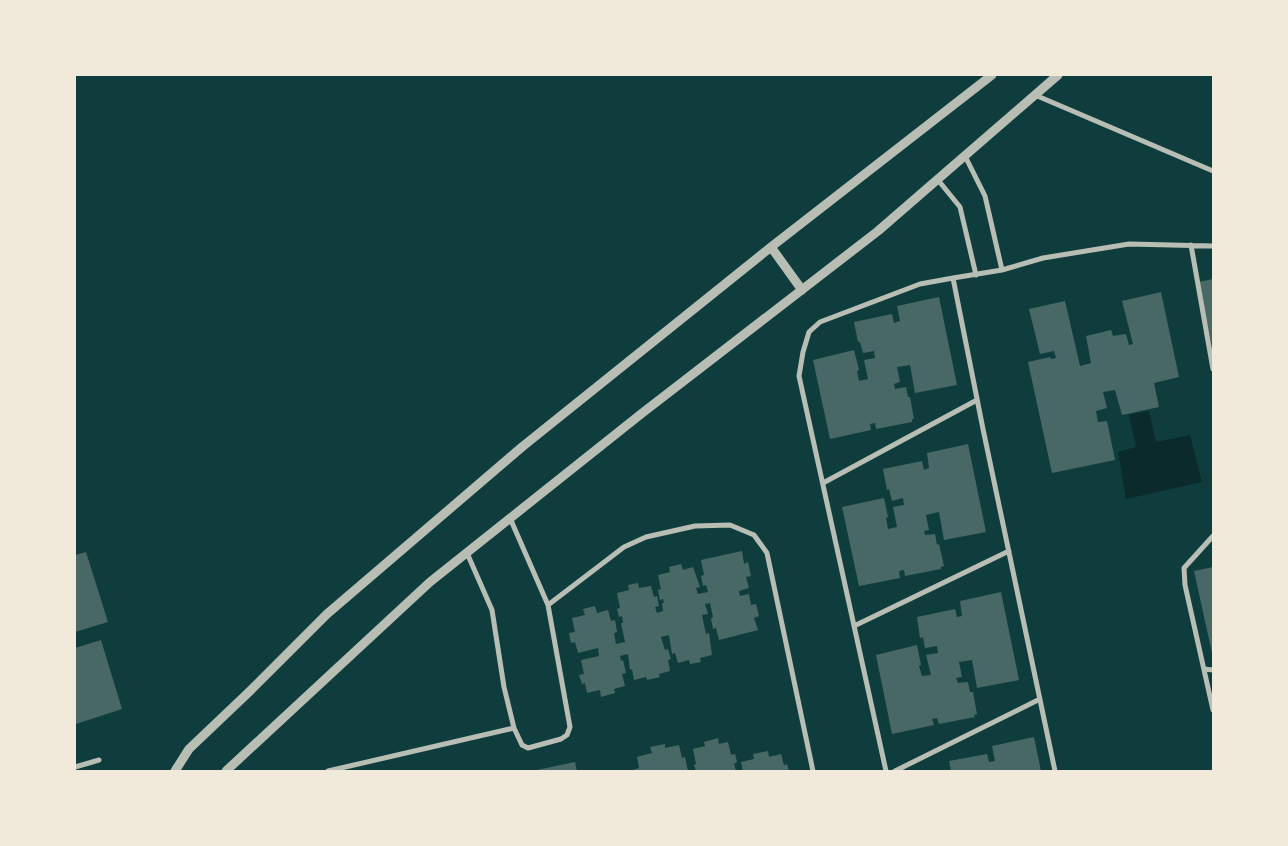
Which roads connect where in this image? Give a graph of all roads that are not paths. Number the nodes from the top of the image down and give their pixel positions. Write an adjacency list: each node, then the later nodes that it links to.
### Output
1 (992, 75): 9 (street)
2 (1058, 75): 3 (street)
3 (1035, 95): 4 (street); 5 (street)
4 (965, 156): 6 (street); 10 (street)
5 (1213, 171)
6 (938, 180): 11 (street); 13 (street)
7 (1191, 245): 8 (street); 10 (street); 14 (street)
8 (1213, 246)
9 (771, 248): 13 (street); 30 (street)
10 (1002, 270): 11 (street)
11 (976, 275): 12 (street)
12 (954, 278): 15 (street); 16 (street)
13 (802, 290): 17 (street)
14 (1213, 369)
15 (977, 400): 16 (street); 19 (street)
16 (823, 483): 22 (street)
17 (510, 518): 20 (street); 21 (street)
18 (1213, 536): 23 (street)
19 (1009, 551): 22 (street); 25 (street)
20 (467, 552): 27 (street); 31 (street)
21 (548, 605): 27 (street); 33 (street)
22 (854, 626): 34 (street)
23 (1204, 669): 24 (street); 26 (street)
24 (1213, 670)
25 (1040, 699): 35 (street); 36 (street)
26 (1213, 710)
27 (514, 728): 32 (street)
28 (99, 760): 29 (street)
29 (75, 767)
30 (175, 771)
31 (226, 771)
32 (328, 771)
33 (813, 771)
34 (886, 771)
35 (895, 771)
36 (1054, 771)

